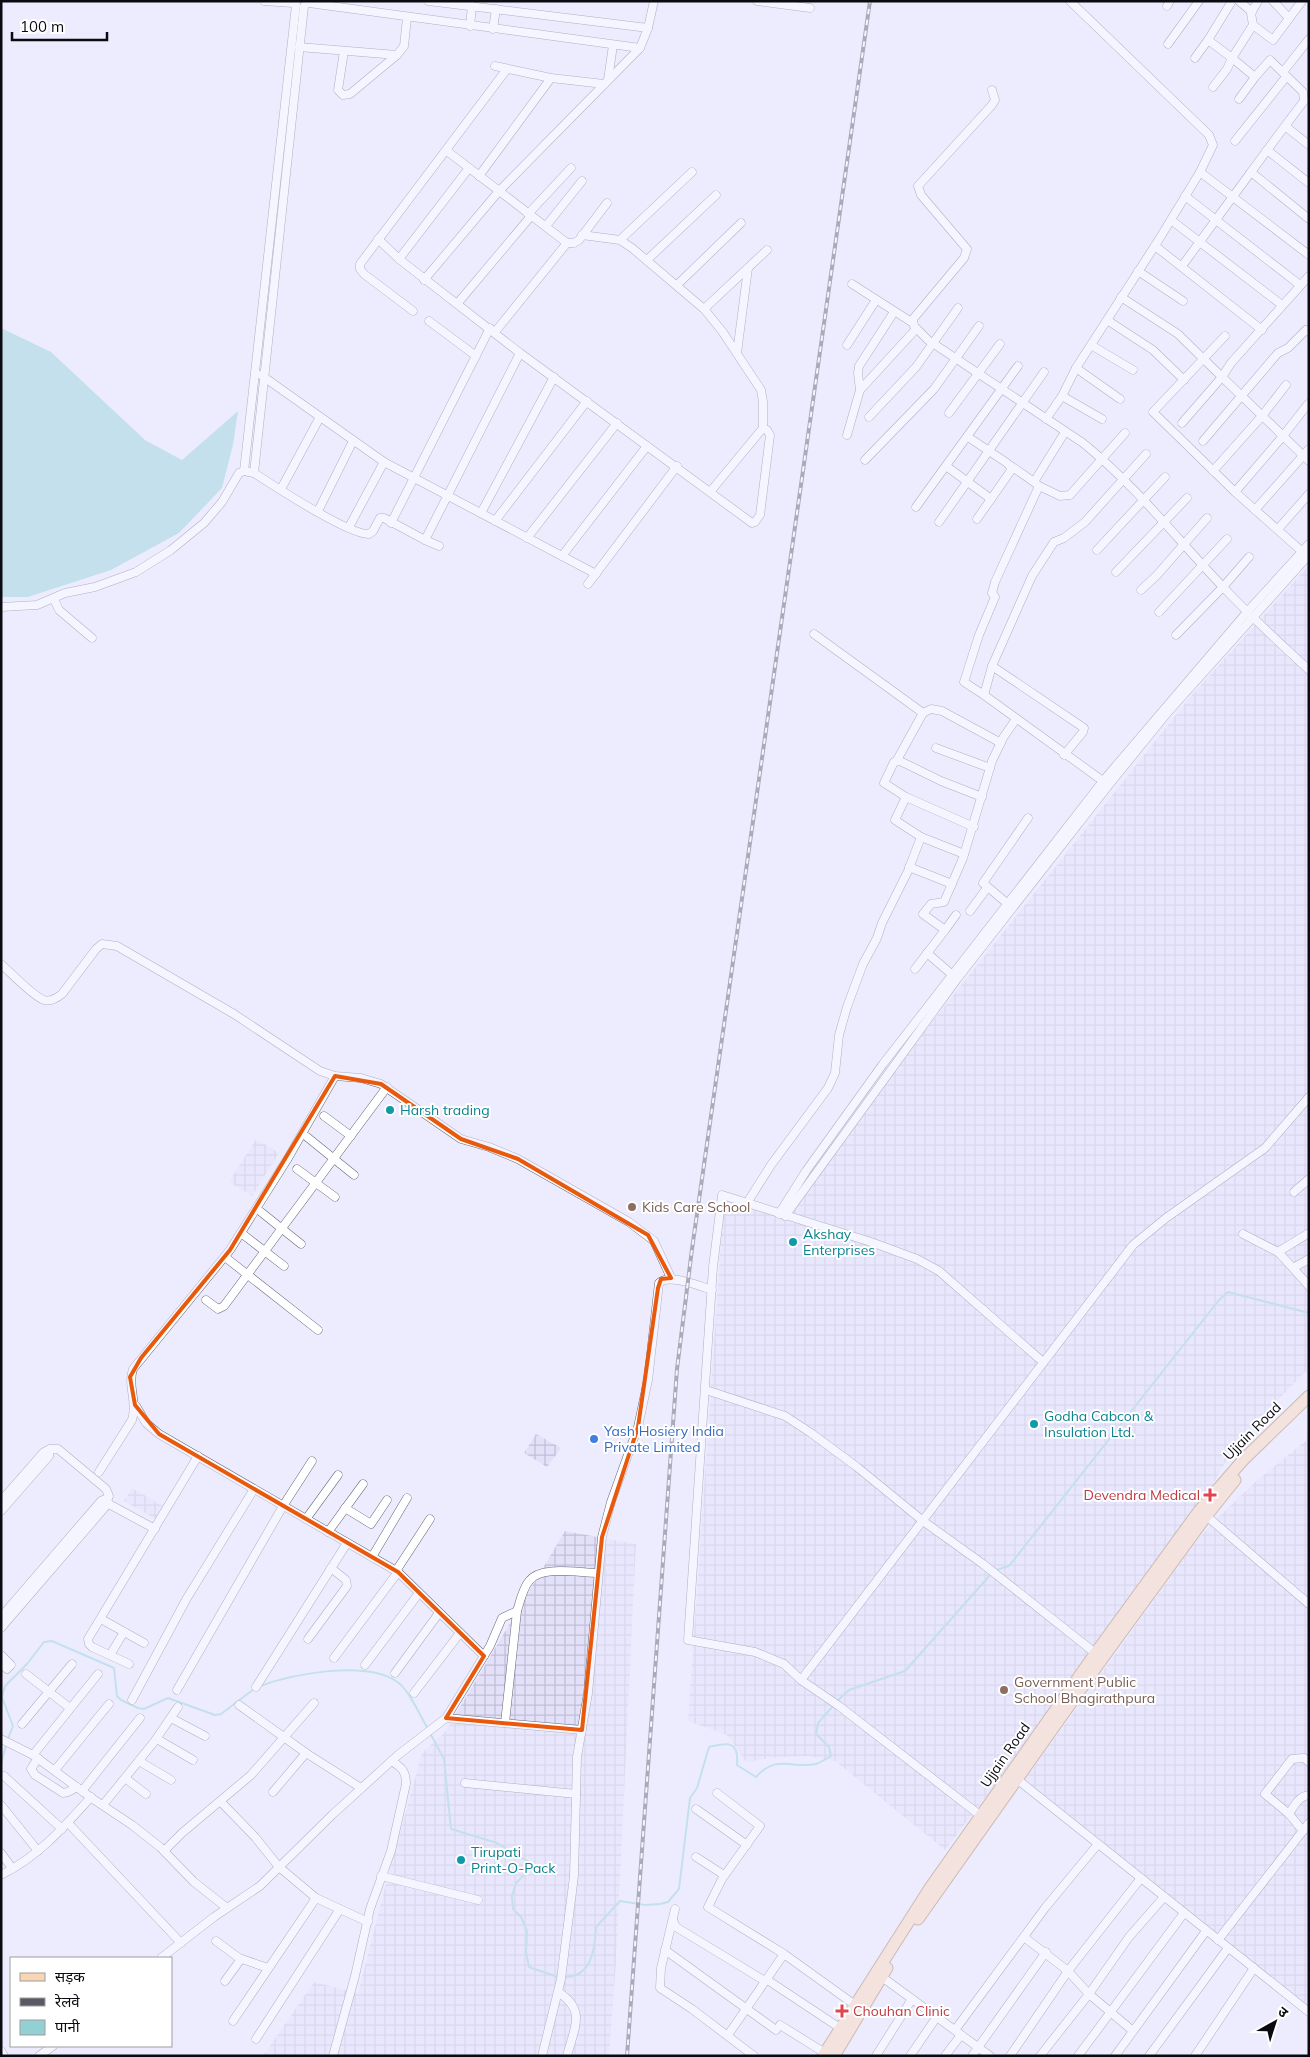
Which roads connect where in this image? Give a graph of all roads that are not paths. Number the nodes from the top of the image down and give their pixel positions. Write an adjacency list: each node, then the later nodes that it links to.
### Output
1 (264, 1): 12 (street)
2 (428, 1): 15 (street)
3 (654, 1): 23 (street)
4 (757, 1): 13 (street)
5 (1070, 1): 54 (street)
6 (1199, 1): 27 (street)
7 (1232, 1): 26 (street)
8 (1239, 1): 18 (street)
9 (1258, 1): 18 (street)
10 (1273, 1): 20 (street)
11 (1302, 1): 20 (street)
12 (300, 3): 19 (street); 29 (street); 117 (street)
13 (786, 3): 16 (street)
14 (487, 4): 15 (street); 17 (street)
15 (472, 6): 22 (street)
16 (810, 8)
17 (496, 9): 23 (street); 24 (street)
18 (1252, 12): 21 (street)
19 (407, 18): 22 (street); 32 (street)
20 (1289, 18): 21 (street)
21 (1252, 25): 34 (street)
22 (470, 26): 24 (street)
23 (648, 28): 30 (street)
24 (493, 29): 28 (street)
25 (1309, 39): 37 (street)
26 (1208, 40): 33 (street); 34 (street)
27 (1168, 44)
28 (613, 45): 30 (street); 40 (street)
29 (300, 47): 31 (street); 120 (street)
30 (640, 48): 40 (street)
31 (344, 51): 32 (street); 32 (street)
32 (397, 55)
33 (1195, 58)
34 (1232, 58): 38 (street); 42 (street)
35 (495, 66): 36 (street)
36 (507, 69): 39 (street); 50 (street)
37 (1284, 74): 38 (street); 45 (street); 47 (street)
38 (1255, 77): 44 (street)
39 (551, 78): 40 (street); 56 (street)
40 (606, 82): 59 (street)
41 (1309, 84): 45 (street)
42 (1213, 87)
43 (992, 90): 99 (street)
44 (1239, 99)
45 (1305, 99): 46 (street)
46 (1285, 126): 48 (street); 49 (street)
47 (1235, 141)
48 (1309, 145)
49 (1267, 150): 55 (street); 58 (street)
50 (447, 152): 51 (street); 71 (street)
51 (469, 168): 56 (street); 78 (street)
52 (571, 168): 64 (street)
53 (692, 172): 72 (street)
54 (1200, 172): 61 (street); 62 (street)
55 (1250, 172): 62 (street); 65 (street)
56 (479, 176): 59 (street)
57 (582, 181): 69 (street)
58 (1309, 183)
59 (499, 191): 64 (street); 84 (street)
60 (716, 195): 79 (street)
61 (1186, 196): 66 (street); 67 (street)
62 (1233, 197): 67 (street); 77 (street)
63 (607, 203): 70 (street)
64 (530, 215): 69 (street); 91 (street)
65 (1309, 219)
66 (1171, 220): 74 (street); 75 (street)
67 (1216, 220): 74 (street); 87 (street)
68 (740, 224): 86 (street)
69 (546, 226): 73 (street)
70 (582, 235): 72 (street); 73 (street)
71 (378, 239): 78 (street); 95 (street)
72 (620, 240): 79 (street)
73 (567, 243): 101 (street)
74 (1200, 244): 80 (street); 92 (street)
75 (1155, 246): 80 (street); 82 (street)
76 (767, 250): 81 (street)
77 (1309, 256)
78 (399, 259): 84 (street)
79 (647, 260): 86 (street)
80 (1182, 266): 102 (street)
81 (748, 268): 94 (street); 109 (street)
82 (1138, 271): 88 (street); 90 (street)
83 (1309, 276): 87 (street)
84 (424, 280): 91 (street)
85 (852, 284): 89 (street)
86 (677, 285): 94 (street)
87 (1300, 285): 92 (street)
88 (1121, 297): 97 (street); 112 (street)
89 (876, 300): 96 (street); 107 (street)
90 (1183, 301)
91 (457, 304): 101 (street)
92 (1282, 305): 102 (street)
93 (958, 308): 105 (street)
94 (704, 310): 109 (street)
95 (413, 311)
96 (894, 312): 99 (street); 125 (street)
97 (1106, 320): 108 (street); 123 (street)
98 (429, 321): 111 (street)
99 (914, 326): 105 (street); 125 (street)
100 (979, 326): 113 (street)
101 (492, 330): 110 (street); 111 (street)
102 (1262, 330): 122 (street)
103 (1309, 332): 127 (street)
104 (1225, 336): 112 (street)
105 (933, 344): 113 (street); 136 (street)
106 (1000, 344): 119 (street)
107 (847, 345)
108 (1091, 345): 115 (street); 116 (street)
109 (737, 352): 141 (street)
110 (520, 353): 121 (street); 171 (street)
111 (476, 356): 163 (street)
112 (1204, 358): 122 (street); 123 (street)
113 (956, 359): 119 (street); 154 (street)
114 (1018, 366): 126 (street)
115 (1076, 368): 128 (street); 129 (street)
116 (1133, 370)
117 (256, 371): 120 (street); 159 (street)
118 (1044, 372): 131 (street)
119 (978, 375): 126 (street); 133 (street)
120 (263, 377): 135 (street); 161 (street)
121 (554, 377): 130 (street); 178 (street)
122 (1222, 377): 127 (street); 140 (street)
123 (1184, 380): 160 (street)
124 (1286, 385): 134 (street)
125 (860, 390): 144 (street)
126 (1001, 390): 131 (street); 146 (street)
127 (1241, 395): 134 (street); 148 (street)
128 (1062, 396): 137 (street); 138 (street)
129 (1120, 399)
130 (586, 401): 139 (street); 181 (street)
131 (1023, 404): 137 (street); 150 (street)
132 (1308, 404): 145 (street)
133 (949, 413)
134 (1262, 416): 145 (street); 160 (street)
135 (320, 417): 147 (street); 167 (street)
136 (868, 418)
137 (1046, 419): 142 (street)
138 (1102, 419)
139 (617, 423): 149 (street); 187 (street)
140 (1182, 423)
141 (763, 428): 168 (street); 168 (street)
142 (1066, 432): 153 (street); 166 (street)
143 (1125, 433): 153 (street)
144 (847, 435)
145 (1283, 436): 152 (street); 169 (street)
146 (968, 437): 150 (street); 157 (street)
147 (353, 441): 155 (street); 177 (street)
148 (1203, 441)
149 (647, 446): 156 (street); 195 (street)
150 (989, 452): 158 (street); 165 (street)
151 (1146, 454): 164 (street)
152 (1307, 455): 176 (street)
153 (1103, 459): 164 (street); 166 (street)
154 (865, 460)
155 (384, 462): 163 (street); 185 (street)
156 (677, 466): 168 (street); 199 (street)
157 (946, 466): 165 (street); 175 (street)
158 (1011, 466): 166 (street); 173 (street)
159 (244, 470): 161 (street); 203 (street)
160 (1214, 471): 169 (street)
161 (254, 473): 167 (street)
162 (1165, 477): 174 (street)
163 (414, 478): 171 (street); 184 (street)
164 (1123, 479): 174 (street); 210 (street)
165 (968, 482): 173 (street); 183 (street)
166 (1037, 484): 212 (street)
167 (281, 489): 177 (street)
168 (710, 492)
169 (1235, 492): 176 (street)
170 (1309, 494): 186 (street)
171 (448, 496): 178 (street); 189 (street)
172 (1187, 498): 182 (street)
173 (992, 499): 180 (street)
174 (1144, 501): 182 (street); 193 (street)
175 (916, 507)
176 (1255, 510): 186 (street)
177 (318, 512): 185 (street)
178 (481, 514): 181 (street)
179 (1207, 518): 190 (street)
180 (977, 519)
181 (495, 521): 187 (street)
182 (1164, 521): 190 (street); 198 (street)
183 (939, 522)
184 (391, 523): 185 (street); 189 (street)
185 (349, 528)
186 (1278, 529): 194 (street)
187 (528, 538): 195 (street)
188 (1227, 539): 197 (street)
189 (425, 540): 192 (street)
190 (1184, 543): 197 (street); 202 (street)
191 (1309, 544): 194 (street)
192 (439, 546)
193 (1097, 550)
194 (1306, 554): 206 (street)
195 (562, 556): 199 (street)
196 (1249, 557): 201 (street)
197 (1204, 565): 201 (street); 205 (street)
198 (1116, 572)
199 (596, 574): 200 (street)
200 (588, 584)
201 (1223, 587): 206 (street); 208 (street)
202 (1141, 590)
203 (54, 599): 204 (street); 209 (street)
204 (1, 607)
205 (1159, 612)
206 (1250, 615): 211 (street); 220 (street)
207 (814, 634): 213 (street)
208 (1176, 635)
209 (92, 638)
210 (992, 666): 212 (street); 217 (street)
211 (1309, 670)
212 (984, 695): 214 (street)
213 (923, 714): 215 (street); 218 (street)
214 (1016, 719): 215 (street); 217 (street)
215 (1001, 743): 219 (street)
216 (936, 748): 219 (street)
217 (1064, 755): 220 (street)
218 (896, 760): 221 (street); 222 (street)
219 (990, 768): 221 (street)
220 (1106, 784): 230 (street)
221 (982, 797): 224 (street)
222 (906, 798): 224 (street); 225 (street)
223 (1028, 818): 229 (street)
224 (974, 827): 226 (street)
225 (921, 837): 226 (street); 227 (street)
226 (964, 854): 228 (street)
227 (910, 867): 228 (street); 251 (street)
228 (952, 884): 233 (street)
229 (987, 888): 230 (street); 231 (street)
230 (1009, 908): 237 (street)
231 (970, 911)
232 (956, 915): 233 (street)
233 (944, 930): 234 (street)
234 (927, 954): 236 (street); 237 (street)
235 (1, 964): 238 (street)
236 (915, 969)
237 (955, 977): 253 (street)
238 (335, 1076): 239 (street); 255 (street)
239 (387, 1088): 242 (street); 266 (street)
240 (1309, 1097): 271 (street)
241 (324, 1116): 242 (street)
242 (351, 1136): 244 (street)
243 (307, 1137): 244 (street)
244 (334, 1159): 246 (street); 248 (street)
245 (296, 1169): 248 (street)
246 (354, 1175)
247 (1309, 1179): 249 (street)
248 (316, 1183): 250 (street); 254 (street)
249 (1294, 1192)
250 (335, 1197)
251 (747, 1204): 253 (street); 268 (street)
252 (262, 1212): 254 (street)
253 (782, 1215): 271 (street)
254 (282, 1228): 258 (street); 259 (street)
255 (241, 1233): 259 (street); 261 (street)
256 (1309, 1233): 260 (street)
257 (1243, 1234): 260 (street)
258 (301, 1244)
259 (265, 1251): 263 (street); 265 (street)
260 (1278, 1252): 264 (street)
261 (224, 1257): 265 (street); 274 (street)
262 (1309, 1259): 264 (street)
263 (284, 1266)
264 (1293, 1268): 267 (street)
265 (248, 1274): 269 (street); 270 (street)
266 (672, 1278): 268 (street); 298 (street)
267 (1309, 1286)
268 (712, 1290): 272 (street)
269 (206, 1300)
270 (318, 1330)
271 (1043, 1362): 291 (street)
272 (706, 1390): 291 (street); 322 (street)
273 (1309, 1396): 288 (main road, Ujjain Road)
274 (135, 1405): 276 (street); 278 (street)
275 (1309, 1406): 288 (main road, Ujjain Road)
276 (198, 1456): 281 (street); 292 (street)
277 (312, 1461): 286 (street)
278 (99, 1472)
279 (338, 1475): 289 (street)
280 (363, 1484): 287 (street)
281 (254, 1489): 286 (street); 327 (street)
282 (407, 1498): 295 (street)
283 (387, 1500): 287 (street)
284 (4, 1501): 285 (street)
285 (108, 1501): 292 (street); 303 (street); 305 (street)
286 (283, 1506): 289 (street); 324 (street)
287 (345, 1508): 293 (street)
288 (1203, 1513): 300 (street); 313 (main road, Ujjain Road)
289 (306, 1519): 293 (street)
290 (430, 1519): 297 (street)
291 (923, 1521): 313 (street); 322 (street)
292 (155, 1529): 304 (street)
293 (328, 1532): 294 (street)
294 (347, 1543): 295 (street); 296 (street)
295 (372, 1557): 297 (street)
296 (331, 1568): 308 (street); 323 (street)
297 (397, 1572): 299 (street); 314 (street)
298 (598, 1574): 301 (street); 338 (street)
299 (419, 1593): 302 (street); 318 (street)
300 (1309, 1604)
301 (517, 1611): 312 (street); 336 (street)
302 (439, 1613): 307 (street); 319 (street)
303 (1, 1617)
304 (101, 1619): 306 (street); 311 (street)
305 (1, 1628)
306 (124, 1632): 309 (street); 311 (street)
307 (460, 1633): 312 (street); 326 (street)
308 (308, 1639)
309 (144, 1643)
310 (1, 1655): 315 (street)
311 (110, 1655): 317 (street)
312 (484, 1656): 335 (street)
313 (1099, 1656): 353 (main road, Ujjain Road); 368 (main road, Ujjain Road)
314 (334, 1658)
315 (1, 1664)
316 (72, 1664): 325 (street)
317 (129, 1664)
318 (365, 1665)
319 (395, 1673)
320 (26, 1674): 325 (street)
321 (98, 1674): 332 (street)
322 (801, 1680): 368 (street)
323 (256, 1687)
324 (177, 1690)
325 (48, 1692): 332 (street); 337 (street)
326 (414, 1693)
327 (132, 1700)
328 (314, 1703): 340 (street)
329 (109, 1704): 349 (street)
330 (239, 1705): 340 (street)
331 (178, 1707): 334 (street)
332 (70, 1708): 344 (street)
333 (140, 1718): 356 (street)
334 (171, 1718): 339 (street); 342 (street)
335 (446, 1718): 336 (street); 347 (street)
336 (505, 1723): 338 (street)
337 (22, 1724)
338 (582, 1730): 360 (street)
339 (205, 1736)
340 (283, 1738): 343 (street); 363 (street)
341 (1, 1739): 344 (street)
342 (157, 1739): 345 (street); 346 (street)
343 (306, 1753): 355 (street); 357 (street)
344 (35, 1756): 349 (street); 356 (street)
345 (193, 1760)
346 (139, 1761): 351 (street); 352 (street)
347 (392, 1761): 355 (street); 382 (street)
348 (1309, 1762): 367 (street)
349 (55, 1770): 356 (street)
350 (4, 1776): 370 (street)
351 (125, 1778): 359 (street); 365 (street)
352 (172, 1780)
353 (1018, 1780): 372 (street); 407 (main road, Ujjain Road)
354 (465, 1783): 360 (street)
355 (361, 1788): 378 (street)
356 (79, 1789): 362 (street)
357 (274, 1792)
358 (717, 1793): 373 (street)
359 (146, 1794)
360 (576, 1794): 410 (street)
361 (1309, 1795): 367 (street)
362 (90, 1797): 365 (street); 370 (street)
363 (221, 1802): 375 (street); 378 (street)
364 (1, 1805): 374 (street)
365 (103, 1806): 375 (street)
366 (696, 1809): 373 (street)
367 (1289, 1814): 371 (street)
368 (981, 1816): 413 (main road, Ujjain Road)
369 (1309, 1823): 371 (street)
370 (65, 1826): 374 (street); 397 (street)
371 (1303, 1831): 396 (street)
372 (1098, 1844): 383 (street); 394 (street)
373 (747, 1845): 381 (street)
374 (38, 1850): 379 (street)
375 (164, 1852): 387 (street)
376 (1, 1853): 379 (street)
377 (696, 1857): 381 (street)
378 (280, 1867): 385 (street); 387 (street)
379 (12, 1868): 380 (street)
380 (1, 1874)
381 (724, 1875): 401 (street)
382 (382, 1876): 386 (street); 392 (street)
383 (1141, 1878): 384 (street); 406 (street)
384 (1164, 1897): 390 (street); 411 (street)
385 (316, 1898): 388 (street); 404 (street)
386 (478, 1900)
387 (227, 1908): 397 (street)
388 (340, 1909): 392 (street); 423 (street)
389 (675, 1909): 391 (street)
390 (1184, 1913): 393 (street); 415 (street)
391 (673, 1920): 399 (street); 409 (street)
392 (368, 1922): 430 (street)
393 (1206, 1931): 396 (street); 420 (street)
394 (1024, 1937): 400 (street); 421 (street)
395 (216, 1940): 403 (street)
396 (1218, 1940): 398 (street)
397 (181, 1943): 402 (street)
398 (1228, 1948): 405 (street); 443 (street)
399 (665, 1950): 414 (street); 422 (street)
400 (1046, 1952): 406 (street); 425 (street)
401 (784, 1954): 409 (street); 413 (street)
402 (162, 1957)
403 (241, 1959): 404 (street); 408 (street)
404 (268, 1968): 418 (street)
405 (1254, 1968): 416 (street); 444 (street)
406 (1068, 1971): 411 (street); 439 (street)
407 (882, 1976): 412 (street); 427 (main road, Ujjain Road)
408 (225, 1981)
409 (765, 1981): 414 (street); 419 (street)
410 (558, 1992): 431 (street); 432 (street)
411 (1089, 1994): 415 (street); 440 (street)
412 (912, 2000): 417 (street); 434 (street)
413 (855, 2005): 419 (main road, Ujjain Road)
414 (746, 2008): 422 (street); 427 (street)
415 (1110, 2012): 420 (street); 441 (street)
416 (1309, 2012)
417 (936, 2018): 421 (street); 435 (street)
418 (233, 2021)
419 (840, 2028): 427 (main road, Ujjain Road)
420 (1133, 2031): 442 (street)
421 (958, 2032): 425 (street); 436 (street)
422 (728, 2035): 433 (street)
423 (256, 2039)
424 (52, 2047): 429 (street)
425 (979, 2047): 437 (street); 438 (street)
426 (1, 2051): 428 (street)
427 (827, 2055)
428 (4, 2056)
429 (39, 2056)
430 (333, 2056)
431 (542, 2056)
432 (567, 2056)
433 (754, 2056)
434 (876, 2056)
435 (910, 2056)
436 (945, 2056)
437 (972, 2056)
438 (990, 2056)
439 (1010, 2056)
440 (1040, 2056)
441 (1078, 2056)
442 (1114, 2056)
443 (1149, 2056)
444 (1195, 2056)

